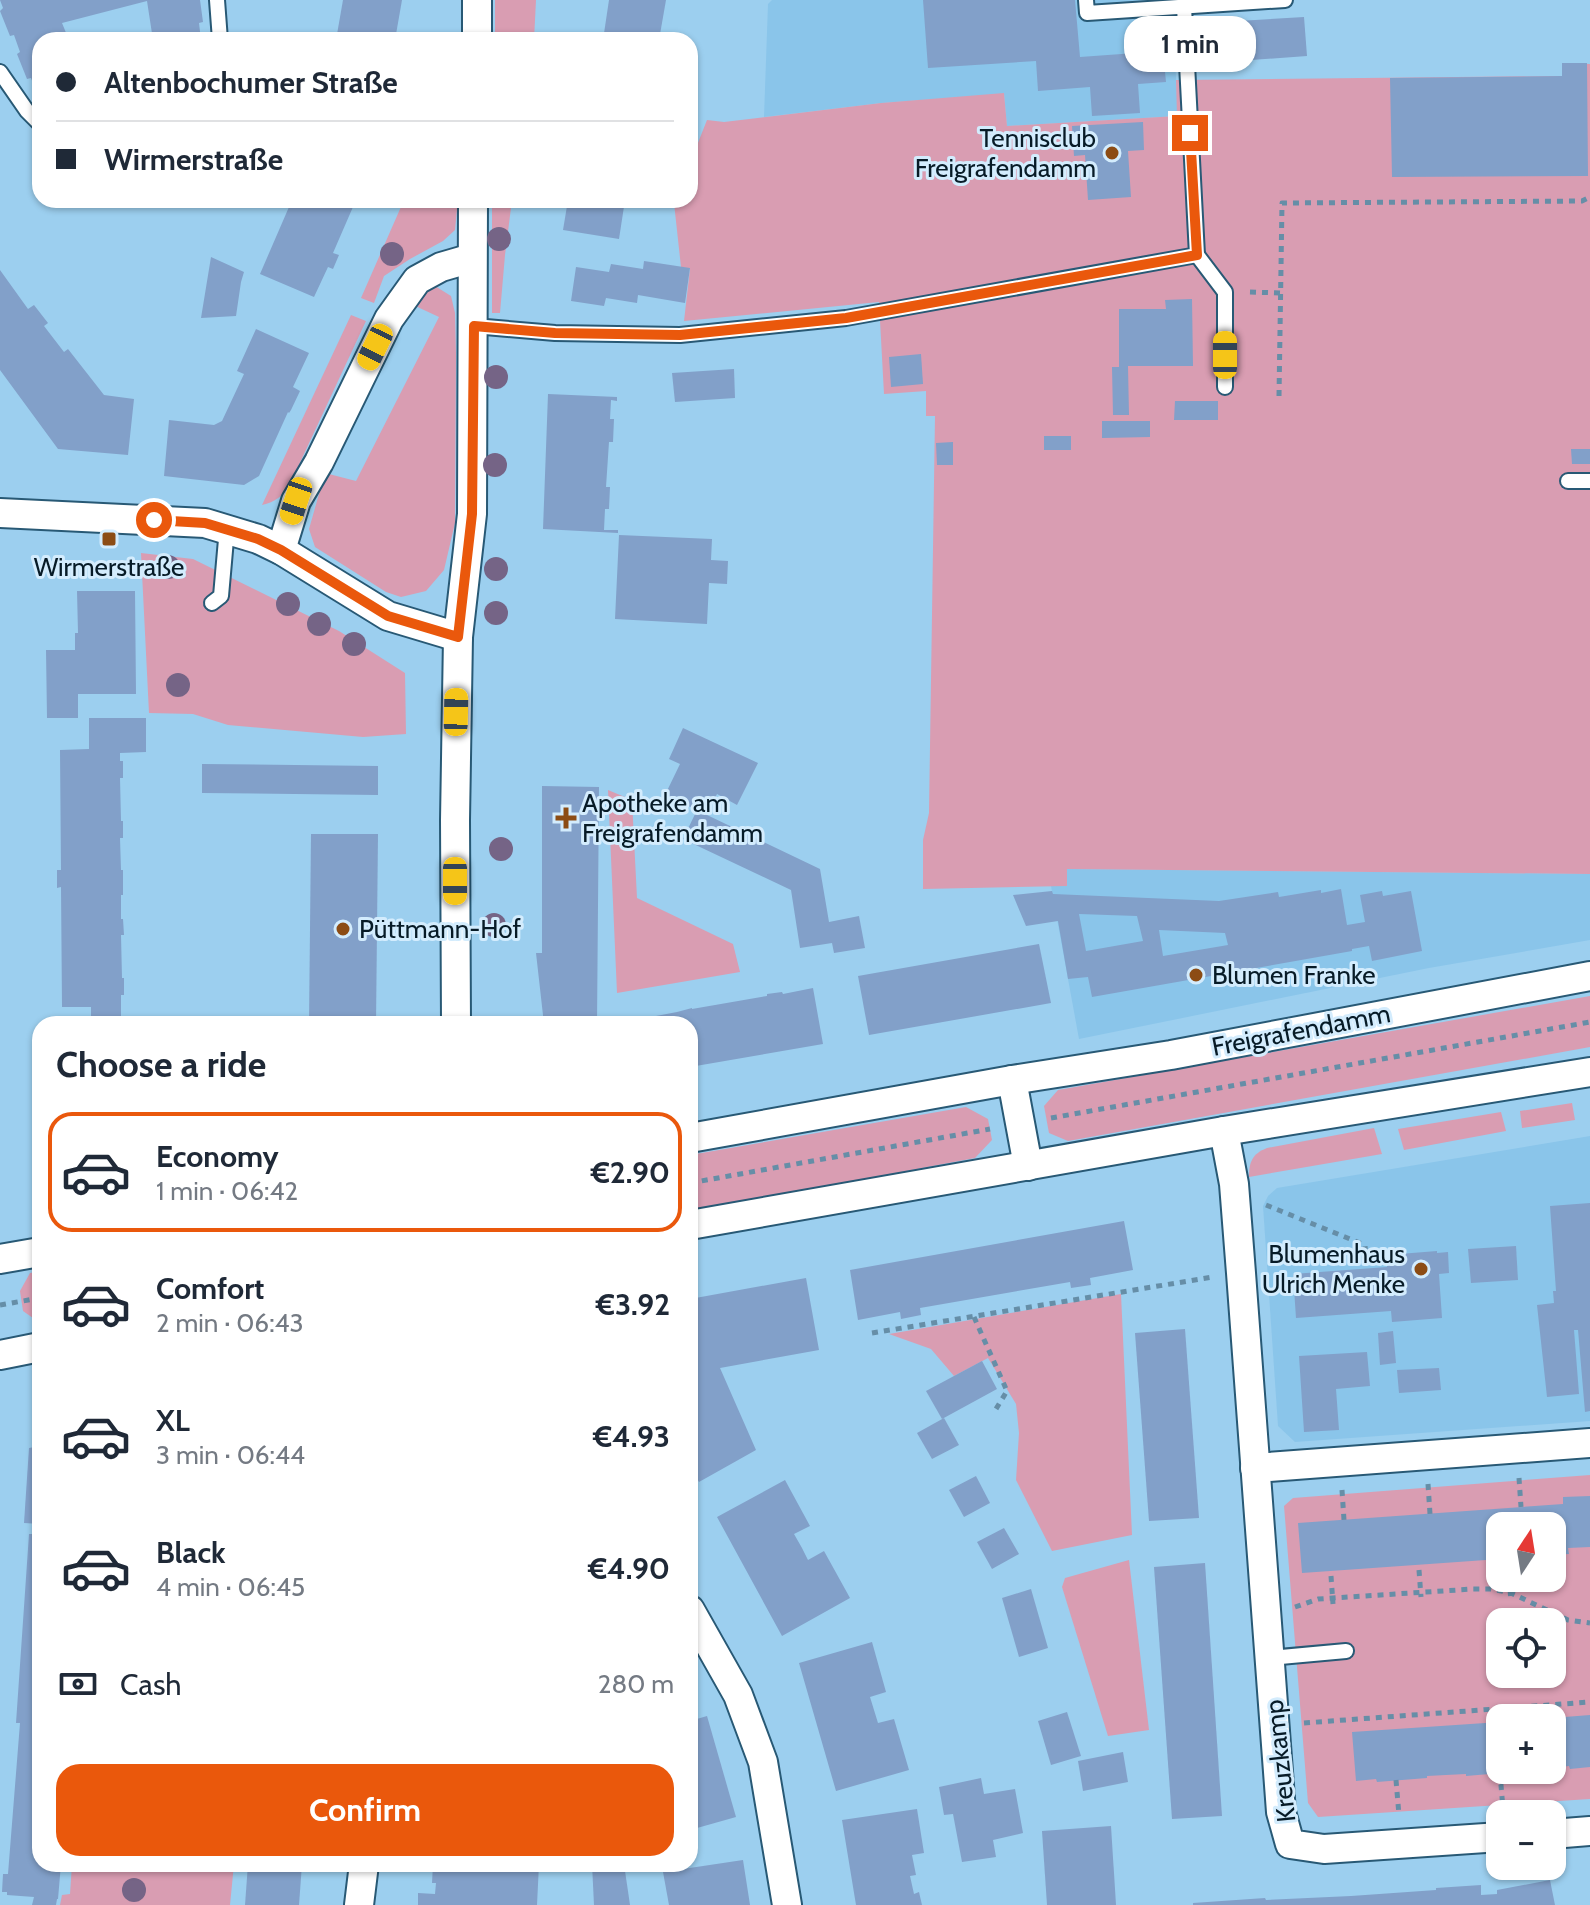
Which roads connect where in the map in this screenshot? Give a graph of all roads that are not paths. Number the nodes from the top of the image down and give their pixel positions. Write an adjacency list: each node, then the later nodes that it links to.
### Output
1 (217, 0): 6 (lane)
2 (477, 0): 7 (street)
3 (1086, 0): 5 (lane)
4 (1285, 0): 5 (lane)
5 (1184, 7): 11 (lane)
6 (219, 32)
7 (477, 32)
8 (0, 72): 9 (lane)
9 (32, 116)
10 (473, 208): 12 (street)
11 (1197, 255): 13 (lane); 14 (lane)
12 (472, 258): 13 (street); 19 (street)
13 (474, 326): 21 (street)
14 (1225, 387)
15 (1568, 481): 16 (lane)
16 (1590, 481)
17 (0, 513): 18 (street)
18 (227, 528): 19 (street); 20 (lane)
19 (281, 550): 21 (street)
20 (212, 603)
21 (458, 637): 23 (street)
22 (1590, 976): 25 (street, Freigrafendamm)
23 (456, 1016)
24 (1590, 1072): 26 (street)
25 (1012, 1080): 27 (street, Freigrafendamm); 28 (street)
26 (1224, 1131): 28 (street); 35 (street, Kreuzkamp)
27 (698, 1137)
28 (1028, 1166): 29 (street)
29 (698, 1224)
30 (32, 1253): 31 (street)
31 (0, 1259)
32 (32, 1349): 33 (street)
33 (0, 1355)
34 (1590, 1443): 35 (street)
35 (1255, 1468): 38 (street, Kreuzkamp)
36 (698, 1624): 44 (street)
37 (1346, 1651): 38 (lane)
38 (1269, 1658): 41 (street, Kreuzkamp)
39 (1590, 1831): 40 (street)
40 (1566, 1833)
41 (1486, 1838)
42 (363, 1872): 43 (street)
43 (359, 1905)
44 (787, 1905)

